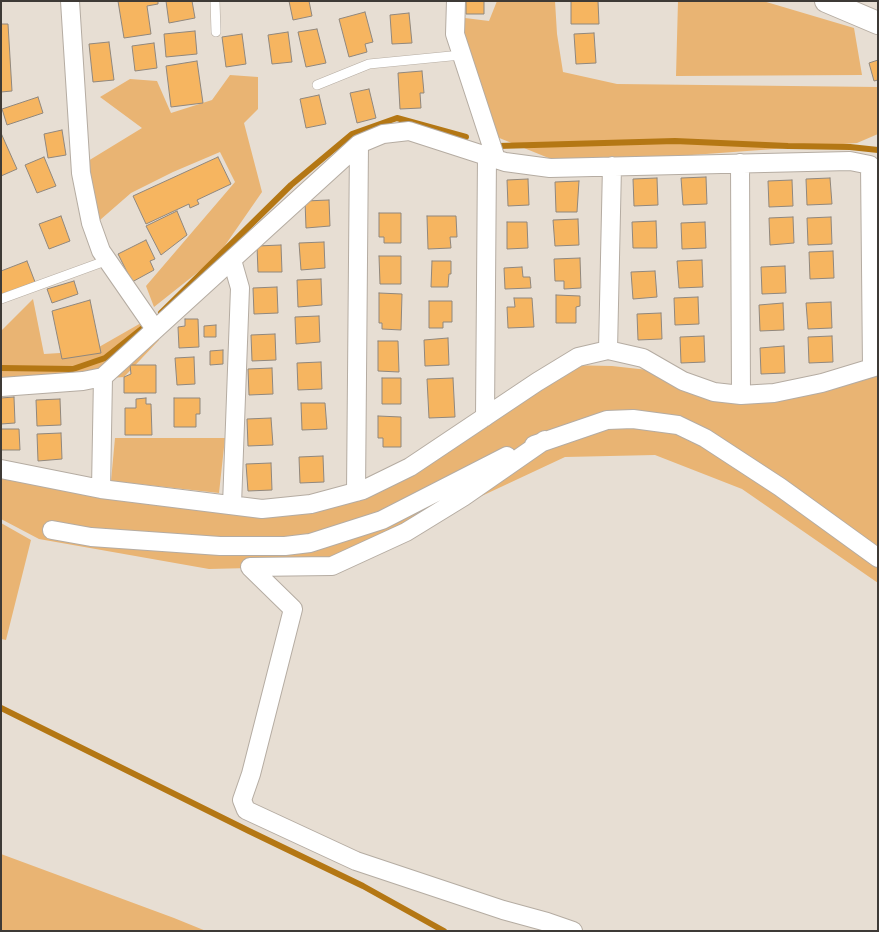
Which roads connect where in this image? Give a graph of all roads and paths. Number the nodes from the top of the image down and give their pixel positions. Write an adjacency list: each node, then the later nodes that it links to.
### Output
1 (70, 1): 13 (street)
2 (215, 1): 6 (lane)
3 (456, 1): 7 (street)
4 (826, 1): 5 (main road)
5 (878, 23)
6 (216, 32)
7 (461, 55): 8 (lane); 10 (street)
8 (317, 85)
9 (359, 144): 10 (street); 14 (street); 26 (street)
10 (491, 158): 12 (street); 22 (street)
11 (740, 163): 12 (street); 18 (street); 21 (street)
12 (612, 166): 17 (street)
13 (108, 260): 15 (lane); 16 (street)
14 (232, 260): 16 (street); 27 (street)
15 (1, 299)
16 (152, 325): 19 (street)
17 (608, 350): 21 (street); 22 (street)
18 (875, 367): 21 (street)
19 (103, 377): 20 (street); 25 (street)
20 (1, 387)
21 (741, 395)
22 (485, 417): 26 (street)
23 (545, 440): 28 (street); 29 (street); 30 (street)
24 (1, 469): 25 (street)
25 (102, 489): 27 (street)
26 (356, 492): 27 (street)
27 (232, 505)
28 (52, 530)
29 (878, 558)
30 (572, 931)

